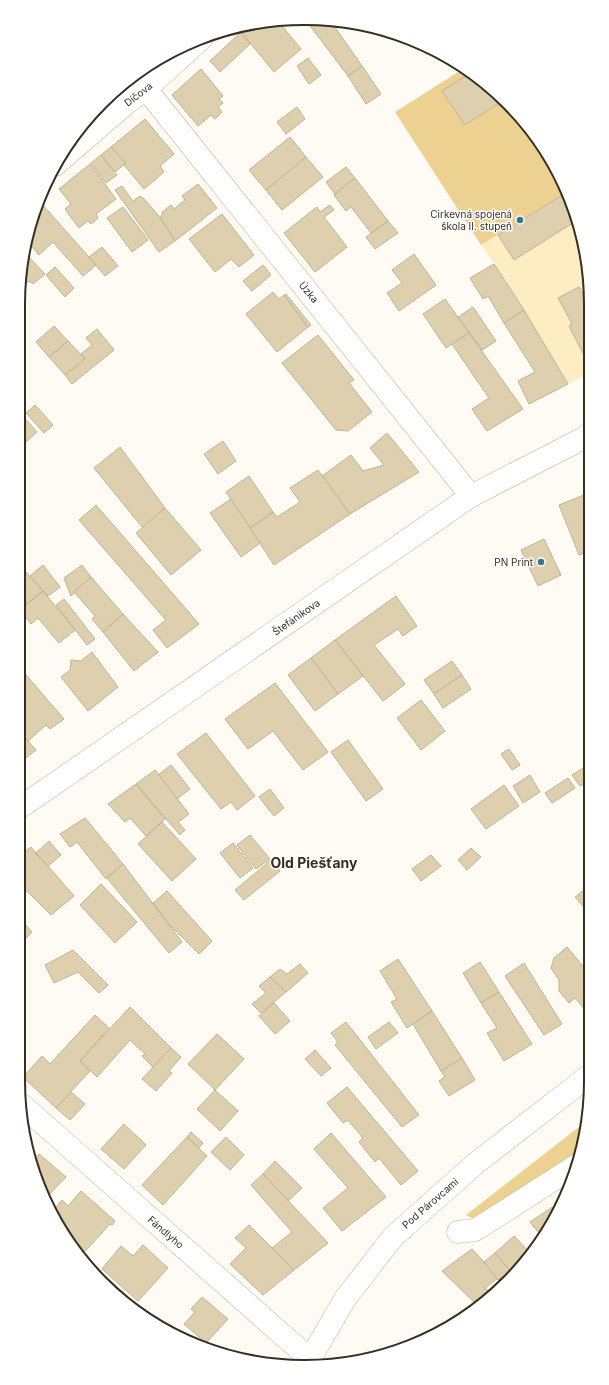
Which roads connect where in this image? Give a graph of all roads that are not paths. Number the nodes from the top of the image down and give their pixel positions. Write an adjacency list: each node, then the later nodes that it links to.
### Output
1 (188, 51): 2 (street, Díčova)
2 (146, 89): 3 (street, Díčova); 6 (street, Úzka)
3 (123, 95): 4 (street, Díčova)
4 (76, 143)
5 (584, 439): 6 (street, Štefánikova)
6 (471, 496): 7 (street, Štefánikova)
7 (25, 804)
8 (584, 1079): 13 (street, Pod Párovcami)
9 (27, 1109): 12 (street, Fándlyho)
10 (569, 1170): 11 (street)
11 (458, 1232)
12 (306, 1360)
13 (311, 1360)

